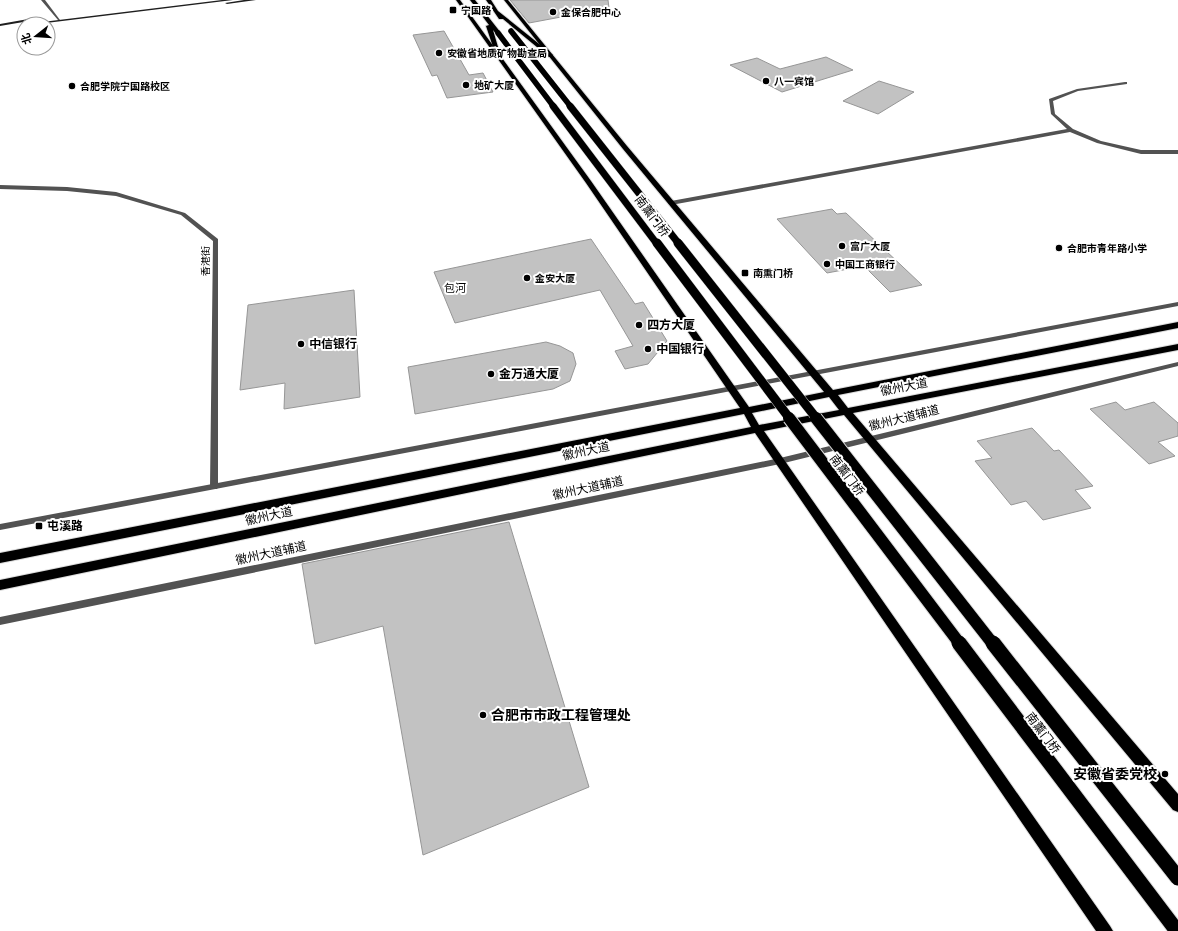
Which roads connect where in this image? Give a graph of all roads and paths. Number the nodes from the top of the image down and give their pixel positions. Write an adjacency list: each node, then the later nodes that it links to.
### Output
1 (43, 0): 14 (street)
2 (199, 0): 10 (main road)
3 (232, 0): 10 (main road)
4 (254, 0): 10 (main road)
5 (458, 0): 19 (main road)
6 (472, 0): 15 (highway, 南薰门桥)
7 (488, 0): 12 (highway)
8 (506, 0): 20 (main road)
9 (170, 2): 10 (main road)
10 (148, 7): 11 (main road); 14 (main road)
11 (96, 11)
12 (497, 12): 20 (highway); 44 (highway, 南薰门桥, bridge)
13 (67, 14): 14 (main road)
14 (58, 18): 16 (main road)
15 (486, 18): 19 (highway); 46 (highway, 南薰门桥, bridge)
16 (0, 25)
17 (16, 26): 18 (main road)
18 (0, 28)
19 (499, 56): 31 (main road)
20 (551, 56): 25 (main road)
21 (1125, 83): 22 (street)
22 (1071, 130): 23 (street); 25 (street)
23 (1178, 152)
24 (0, 187): 38 (street, 香港街)
25 (671, 203): 30 (main road)
26 (1178, 304): 30 (street)
27 (1178, 325): 32 (main road, 徽州大道)
28 (1178, 347): 34 (main road, 徽州大道)
29 (1178, 364): 36 (street, 徽州大道辅道)
30 (815, 373): 31 (street); 32 (main road)
31 (732, 389): 33 (main road); 38 (street)
32 (832, 393): 33 (main road, 徽州大道); 34 (main road)
33 (746, 410): 35 (main road); 40 (main road, 徽州大道)
34 (846, 412): 35 (main road, 徽州大道); 36 (main road)
35 (757, 429): 37 (main road); 41 (main road, 徽州大道)
36 (868, 439): 37 (street, 徽州大道辅道); 43 (main road)
37 (780, 461): 42 (street, 徽州大道辅道); 45 (main road)
38 (214, 486): 39 (street)
39 (0, 527)
40 (0, 558)
41 (0, 585)
42 (0, 621)
43 (1178, 805)
44 (1178, 878)
45 (1105, 931)
46 (1177, 931)

